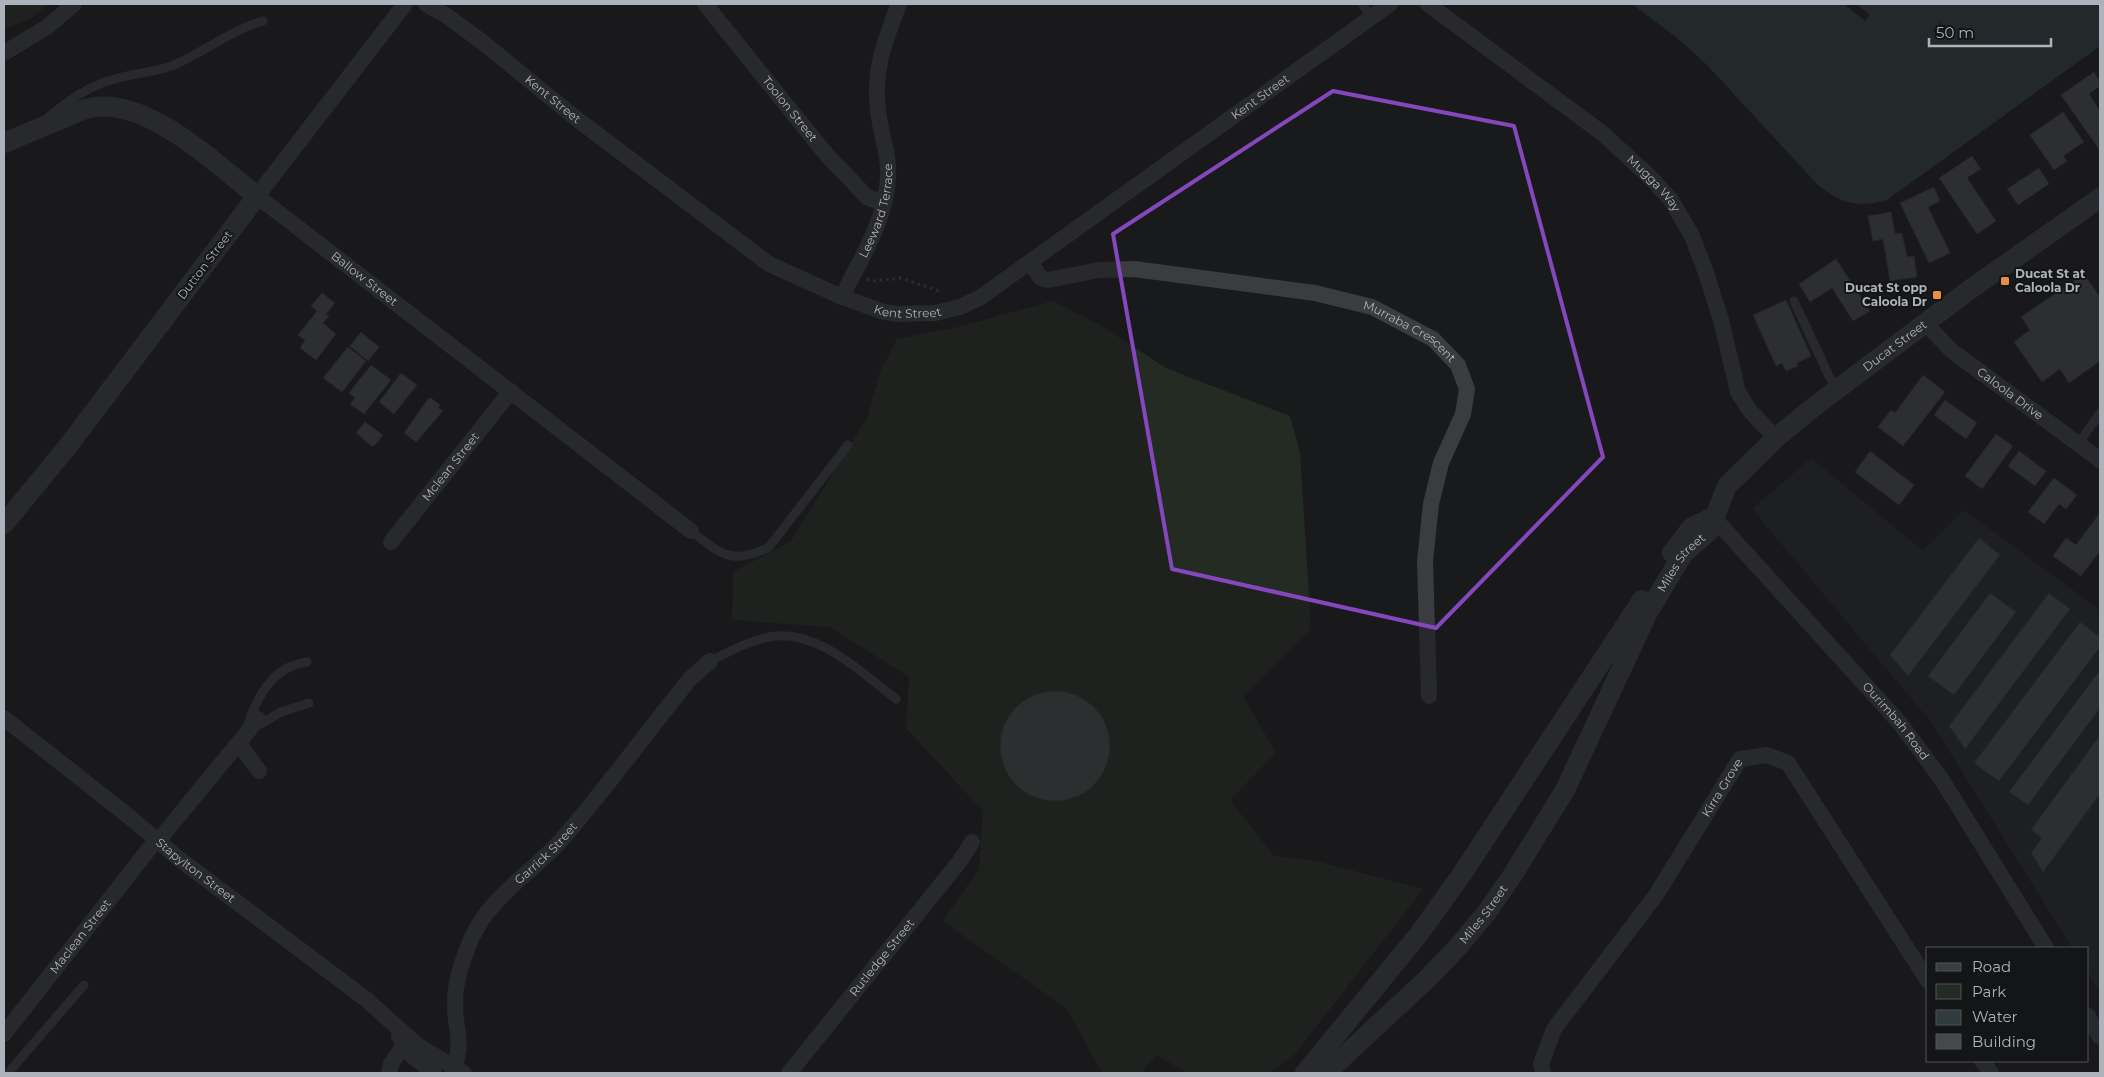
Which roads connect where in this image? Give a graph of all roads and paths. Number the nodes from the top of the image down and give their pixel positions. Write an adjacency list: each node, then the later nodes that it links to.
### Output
1 (74, 4): 10 (street)
2 (405, 4): 13 (street, Dutton Street)
3 (426, 4): 19 (street, Kent Street)
4 (705, 4): 15 (street, Toolon Street)
5 (899, 4): 15 (street, Leeward Terrace)
6 (1390, 4): 8 (street, Kent Street)
7 (1428, 4): 25 (street, Mugga Way)
8 (1366, 10): 16 (street, Kent Street)
9 (263, 21): 11 (lane)
10 (4, 53)
11 (35, 128): 12 (street, Ballow Street); 13 (street, Ballow Street)
12 (7, 140)
13 (257, 196): 23 (street, Ballow Street); 30 (street, Dutton Street)
14 (2100, 198): 21 (street, Ducat Street)
15 (884, 204): 19 (street, Leeward Terrace)
16 (1030, 263): 19 (street, Kent Street); 35 (street, Murraba Crescent)
17 (867, 279): 18 (path)
18 (939, 291)
19 (842, 297)
20 (1794, 301): 22 (lane)
21 (1925, 323): 22 (street, Ducat Street); 26 (street, Caloola Drive)
22 (1838, 388): 25 (street, Ducat Street)
23 (510, 392): 31 (street, Ballow Street); 32 (street, Mclean Street)
24 (2100, 413): 26 (lane)
25 (1776, 438): 29 (street, Ducat Street)
26 (2078, 444): 28 (street, Caloola Drive)
27 (848, 445): 31 (lane)
28 (2100, 460)
29 (1713, 517): 43 (street, Ourimbah Road); 58 (street, Miles Street); 59 (street, Miles Street)
30 (4, 524)
31 (691, 531)
32 (391, 542)
33 (710, 661): 36 (lane); 53 (street, Garrick Street)
34 (307, 662): 39 (lane)
35 (1429, 696)
36 (896, 699)
37 (309, 703): 39 (lane)
38 (4, 718): 41 (street, Stapylton Street)
39 (248, 732): 40 (street); 41 (street, Maclean Street)
40 (259, 771)
41 (157, 841): 47 (street, Stapylton Street); 48 (street, Maclean Street)
42 (972, 842): 57 (street, Rutledge Street)
43 (2045, 947)
44 (1926, 978): 60 (street, Kirra Grove)
45 (84, 985): 54 (lane)
46 (2089, 1018): 49 (street)
47 (390, 1021): 50 (street, Stapylton Street); 51 (street, Stapylton Street)
48 (4, 1034)
49 (2100, 1037)
50 (404, 1045): 51 (street); 55 (street); 56 (street, Stapylton Street)
51 (430, 1053): 53 (street, Stapylton Street)
52 (1983, 1062): 61 (street)
53 (457, 1071)
54 (8, 1073)
55 (388, 1073)
56 (434, 1073)
57 (789, 1073)
58 (1305, 1073)
59 (1326, 1073)
60 (1543, 1073)
61 (1991, 1073)

